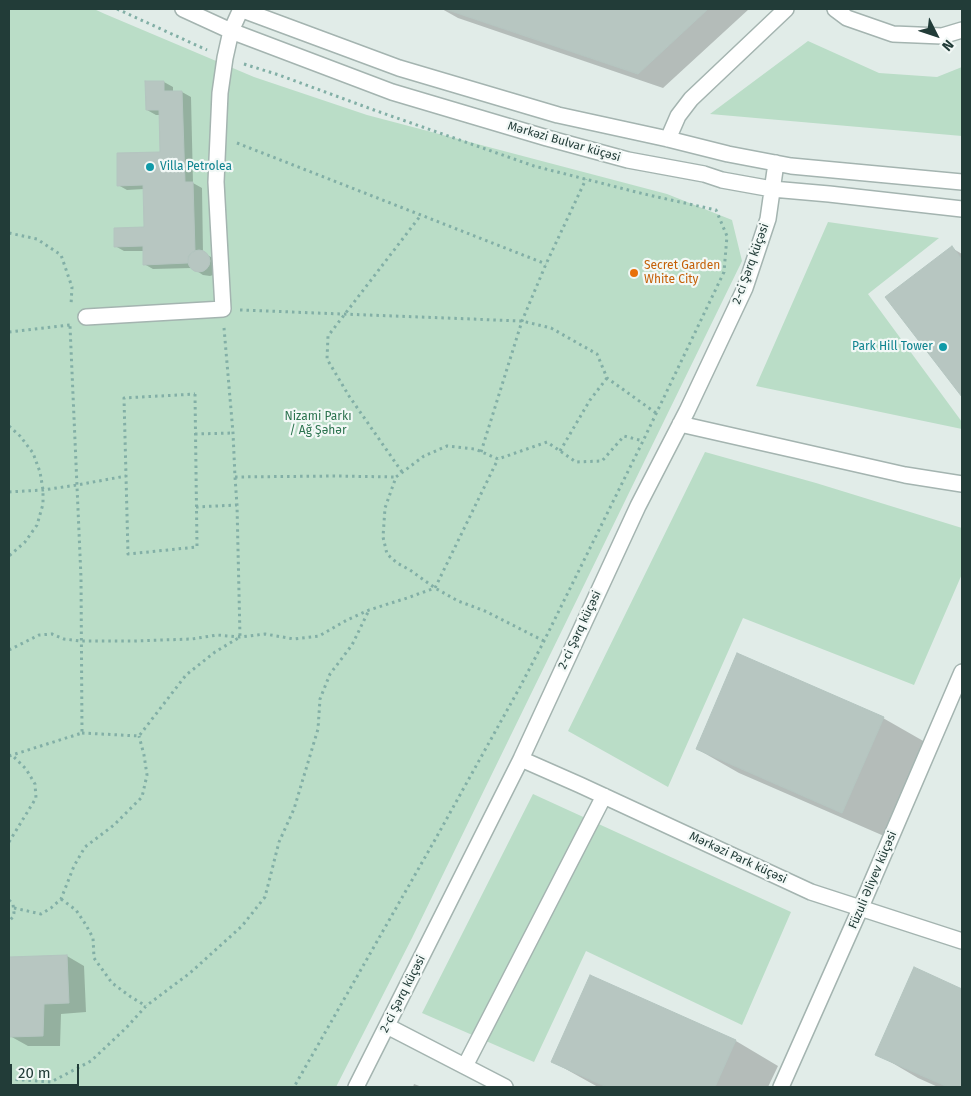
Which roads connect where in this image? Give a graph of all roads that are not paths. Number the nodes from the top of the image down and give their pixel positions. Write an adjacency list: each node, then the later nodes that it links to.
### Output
1 (183, 9): 5 (street, Mərkəzi Bulvar küçəsi)
2 (240, 9): 5 (street); 7 (street, Mərkəzi Bulvar küçəsi)
3 (786, 9): 7 (street)
4 (835, 9): 6 (street)
5 (231, 30): 10 (street, Mərkəzi Bulvar küçəsi); 12 (street)
6 (962, 30)
7 (668, 140): 8 (street, Mərkəzi Bulvar küçəsi)
8 (776, 163): 9 (street, Mərkəzi Bulvar küçəsi); 10 (street, 2-ci Şərq küçəsi)
9 (962, 182)
10 (772, 190): 11 (street, Mərkəzi Bulvar küçəsi); 13 (street, 2-ci Şərq küçəsi)
11 (962, 209)
12 (86, 317)
13 (680, 424): 14 (street); 16 (street, 2-ci Şərq küçəsi)
14 (962, 484)
15 (962, 672): 18 (street, Füzuli Əliyev küçəsi)
16 (521, 759): 17 (street, Mərkəzi Park küçəsi); 20 (street, 2-ci Şərq küçəsi)
17 (604, 796): 18 (street, Mərkəzi Park küçəsi); 21 (street)
18 (861, 907): 19 (street, Mərkəzi Park küçəsi); 24 (street, Füzuli Əliyev küçəsi)
19 (962, 941)
20 (387, 1026): 21 (street); 22 (street, 2-ci Şərq küçəsi)
21 (465, 1066): 23 (street)
22 (356, 1087)
23 (506, 1087)
24 (781, 1087)

